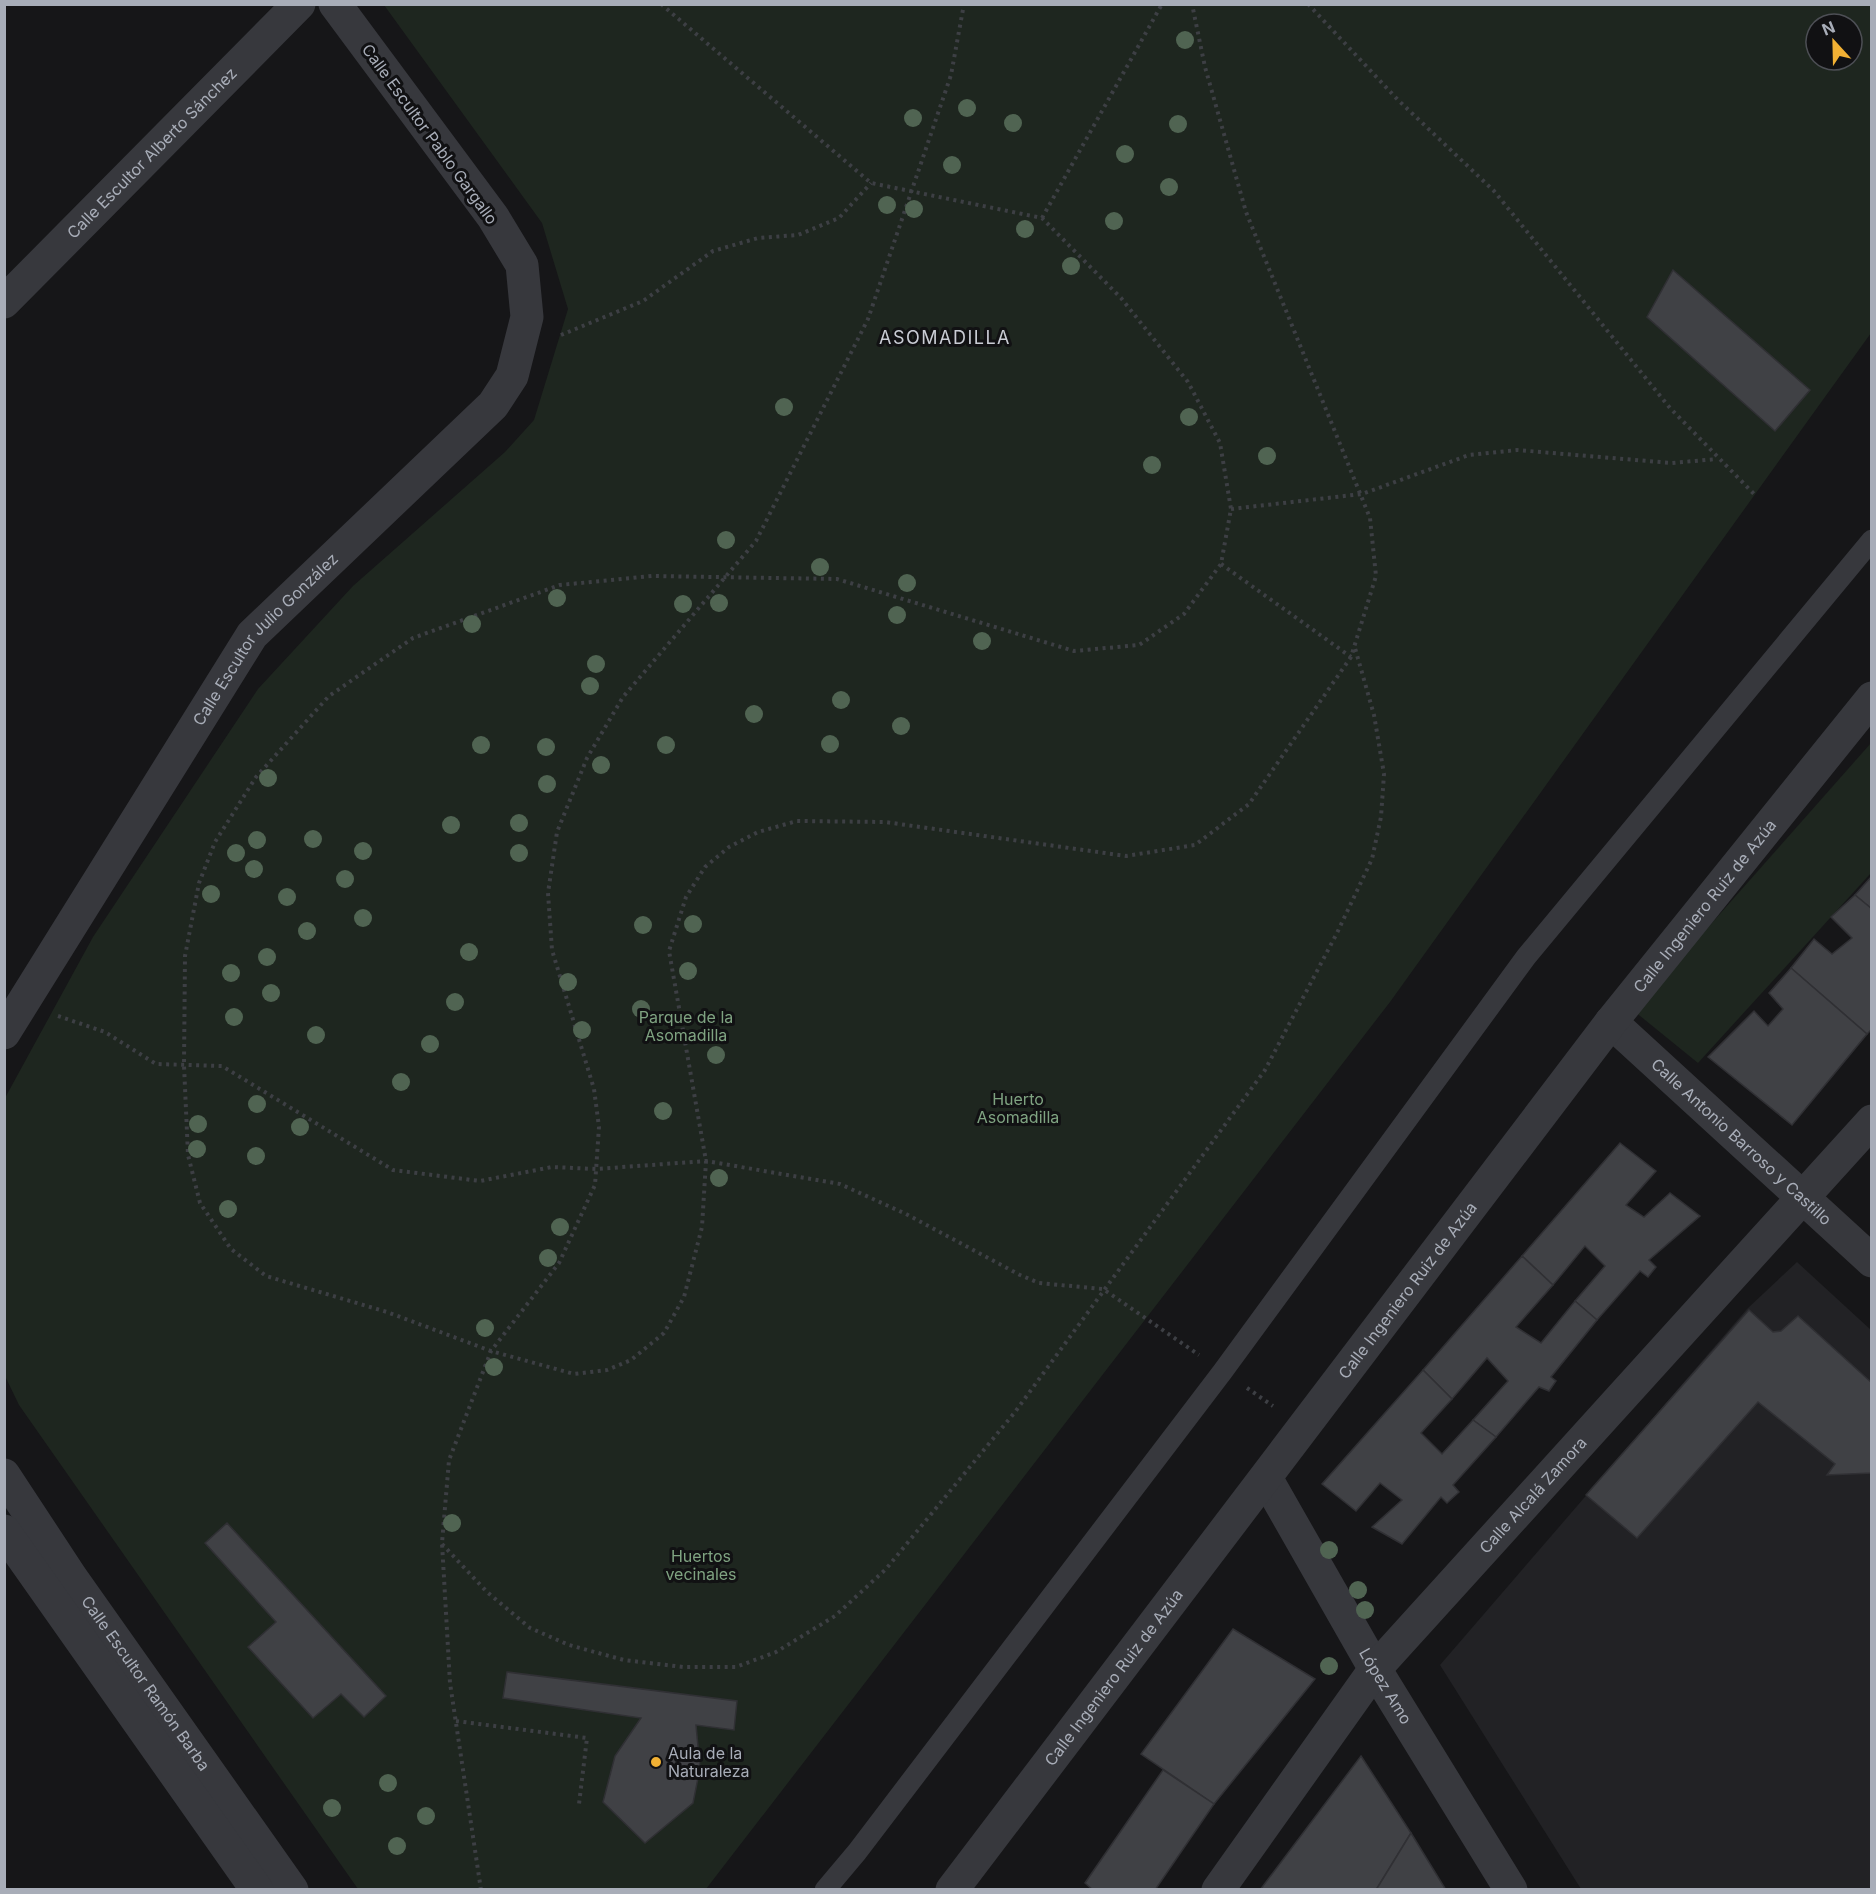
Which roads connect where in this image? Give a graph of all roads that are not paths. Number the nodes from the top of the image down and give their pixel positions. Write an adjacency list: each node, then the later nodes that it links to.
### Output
1 (299, 4): 4 (street, Calle Escultor Alberto Sánchez)
2 (335, 4): 3 (street, Calle Escultor Pablo Gargallo)
3 (522, 266): 8 (street, Calle Escultor Julio González)
4 (4, 302)
5 (1872, 540): 18 (lane)
6 (1872, 698): 7 (street, Calle Ingeniero Ruiz de Azúa)
7 (1611, 1022): 10 (street, Calle Antonio Barroso y Castillo); 13 (street, Calle Ingeniero Ruiz de Azúa)
8 (4, 1033)
9 (1872, 1121): 10 (street, Calle Alcalá Zamora)
10 (1802, 1200): 11 (street, Calle Antonio Barroso y Castillo); 15 (street, Calle Alcalá Zamora)
11 (1872, 1261)
12 (4, 1475): 17 (street, Calle Escultor Ramón Barba)
13 (1266, 1478): 15 (street, López Amo); 19 (street, Calle Ingeniero Ruiz de Azúa)
14 (4, 1531): 16 (street, Calle Escultor Ramón Barba)
15 (1375, 1669): 20 (street, Calle Alcalá Zamora); 21 (street, López Amo)
16 (257, 1890)
17 (292, 1890)
18 (825, 1890)
19 (952, 1890)
20 (1218, 1890)
21 (1511, 1890)

